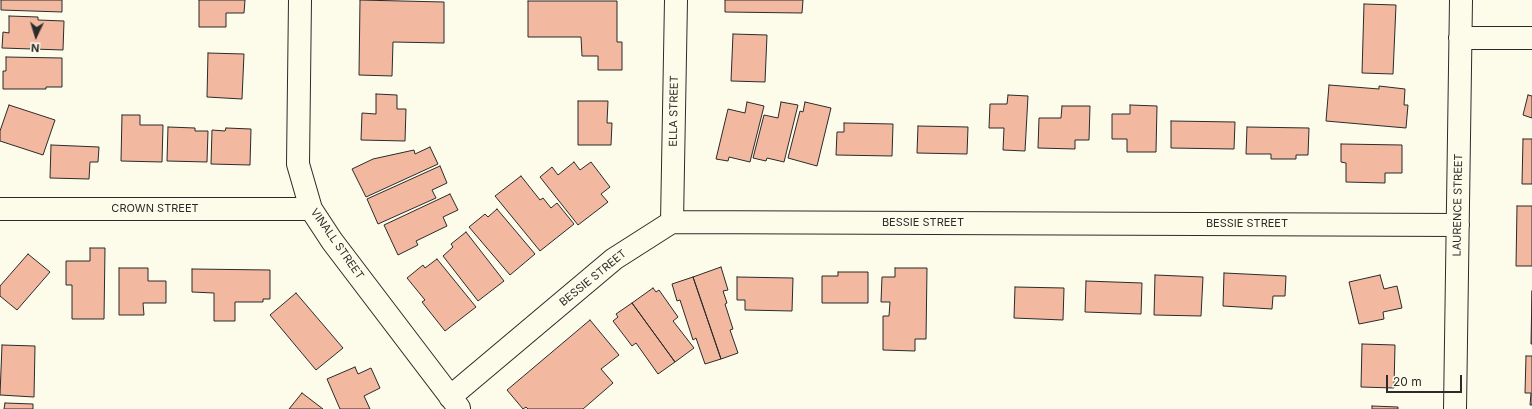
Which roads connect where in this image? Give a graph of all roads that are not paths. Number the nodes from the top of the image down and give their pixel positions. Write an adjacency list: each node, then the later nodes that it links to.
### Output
1 (300, 0): 7 (street, VINALL STREET)
2 (676, 0): 8 (street, ELLA STREET)
3 (1461, 0): 4 (street, LAURENCE STREET)
4 (1460, 38): 5 (street); 9 (street, LAURENCE STREET)
5 (1532, 38)
6 (0, 209): 7 (street, CROWN STREET)
7 (311, 209): 10 (street, VINALL STREET)
8 (672, 222): 9 (street, BESSIE STREET); 10 (street, BESSIE STREET)
9 (1458, 225): 11 (street, LAURENCE STREET)
10 (455, 403)
11 (1455, 409)

